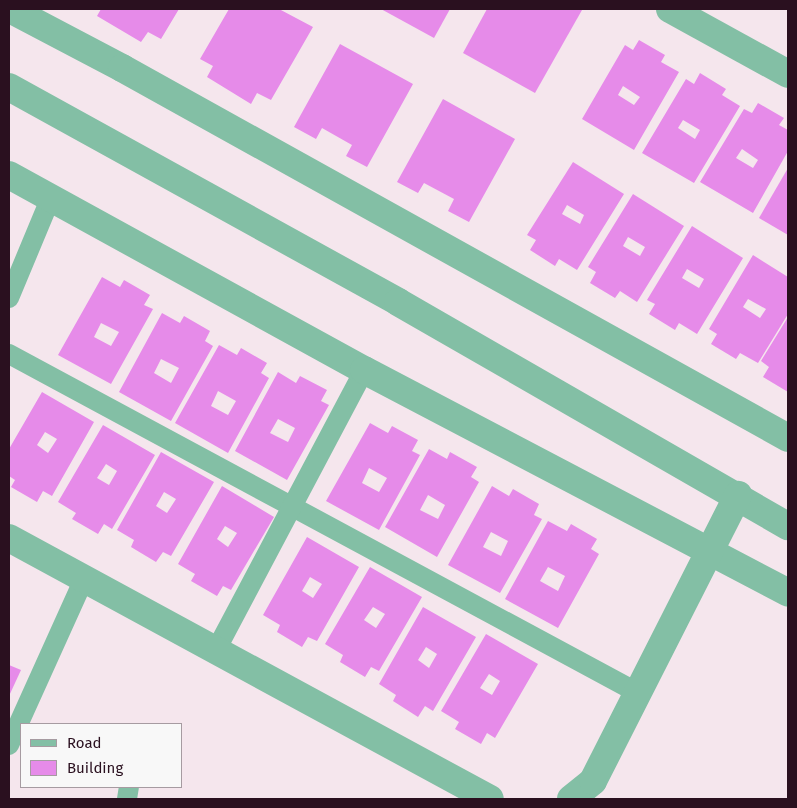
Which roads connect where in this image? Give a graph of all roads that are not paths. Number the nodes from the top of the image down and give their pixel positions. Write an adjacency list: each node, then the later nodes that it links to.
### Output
1 (10, 9): 10 (street)
2 (670, 9): 3 (street)
3 (788, 74)
4 (9, 87): 11 (street)
5 (9, 174): 6 (street)
6 (51, 197): 7 (lane); 9 (street)
7 (9, 298)
8 (9, 354): 12 (lane)
9 (364, 370): 12 (lane); 15 (street)
10 (788, 438)
11 (738, 495): 13 (street); 15 (street)
12 (291, 505): 18 (lane); 19 (lane)
13 (788, 526)
14 (9, 538): 16 (street)
15 (711, 552): 17 (street); 19 (street)
16 (84, 579): 18 (street); 20 (lane)
17 (788, 593)
18 (215, 652): 21 (street)
19 (640, 694): 22 (street)
20 (9, 746)
21 (490, 799)
22 (571, 799)

